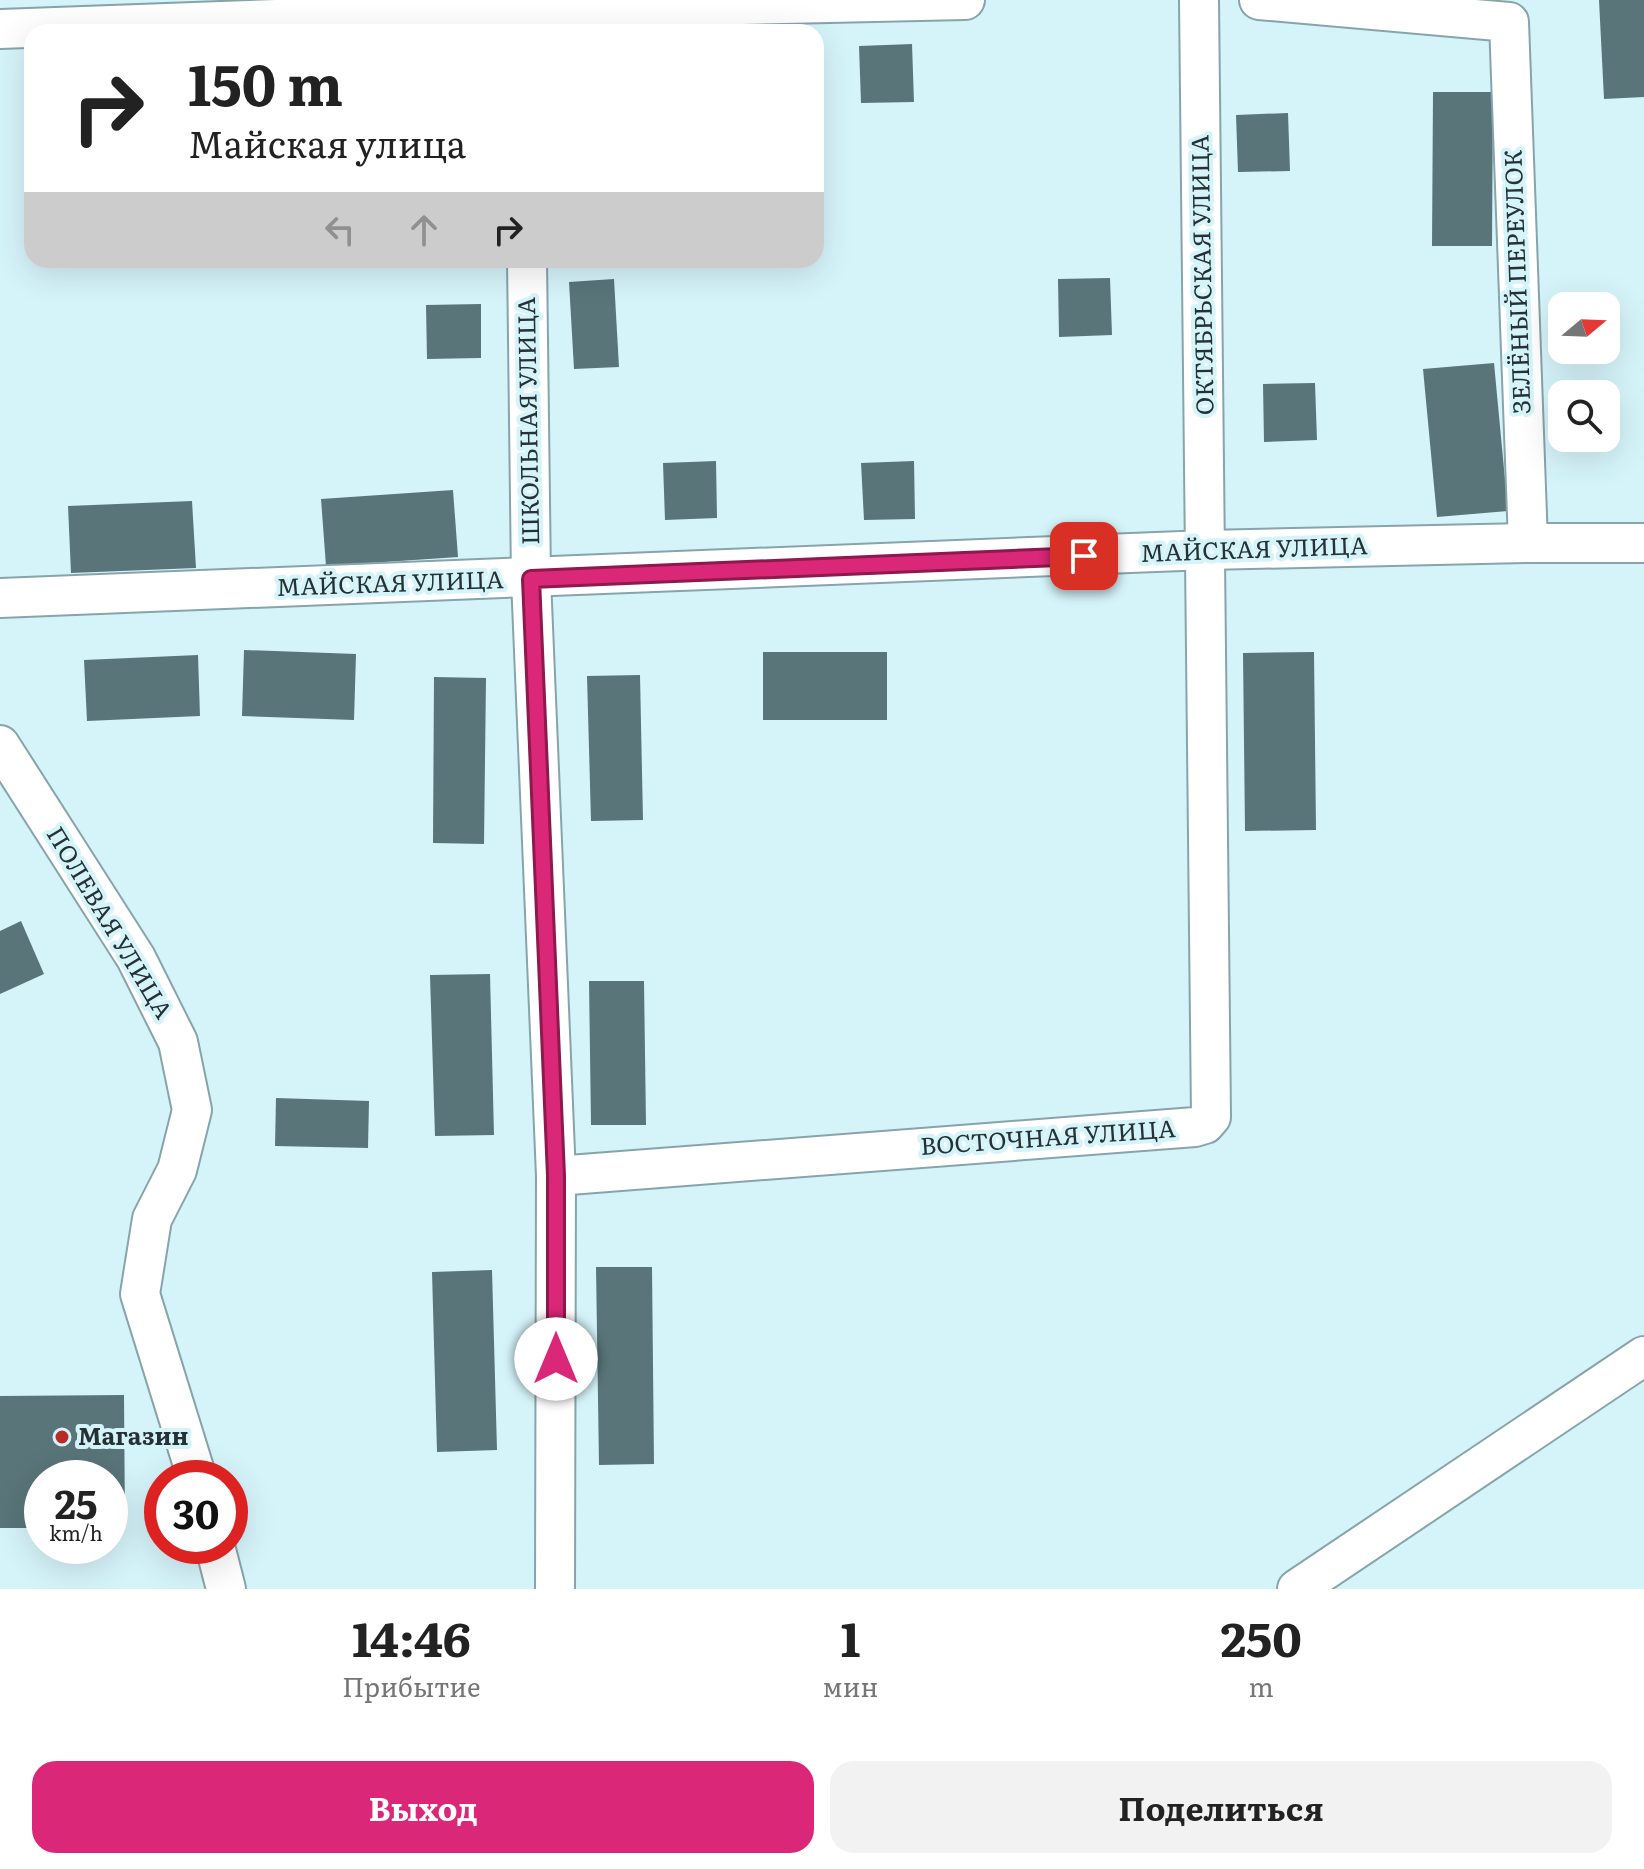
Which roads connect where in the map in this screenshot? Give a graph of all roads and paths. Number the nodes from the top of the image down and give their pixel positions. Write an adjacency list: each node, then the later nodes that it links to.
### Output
1 (965, 0): 4 (street)
2 (1199, 0): 11 (street, ОКТЯБРЬСКАЯ УЛИЦА)
3 (1259, 0): 9 (street, ЗЕЛЁНЫЙ ПЕРЕУЛОК)
4 (524, 14): 5 (street)
5 (175, 24)
6 (24, 28): 7 (street)
7 (0, 29)
8 (527, 268): 12 (street, ШКОЛЬНАЯ УЛИЦА)
9 (1528, 543): 10 (street, МАЙСКАЯ УЛИЦА); 11 (street, МАЙСКАЯ УЛИЦА)
10 (1644, 543)
11 (1207, 550): 12 (street, МАЙСКАЯ УЛИЦА); 15 (street, ВОСТОЧНАЯ УЛИЦА)
12 (531, 579): 13 (street, МАЙСКАЯ УЛИЦА); 15 (street, ШКОЛЬНАЯ УЛИЦА)
13 (0, 598)
14 (0, 745): 17 (street, ПОЛЕВАЯ УЛИЦА)
15 (556, 1176): 20 (street, ШКОЛЬНАЯ УЛИЦА)
16 (1644, 1356): 21 (street)
17 (191, 1460)
18 (220, 1564): 19 (street)
19 (226, 1589)
20 (555, 1589)
21 (1297, 1589)

